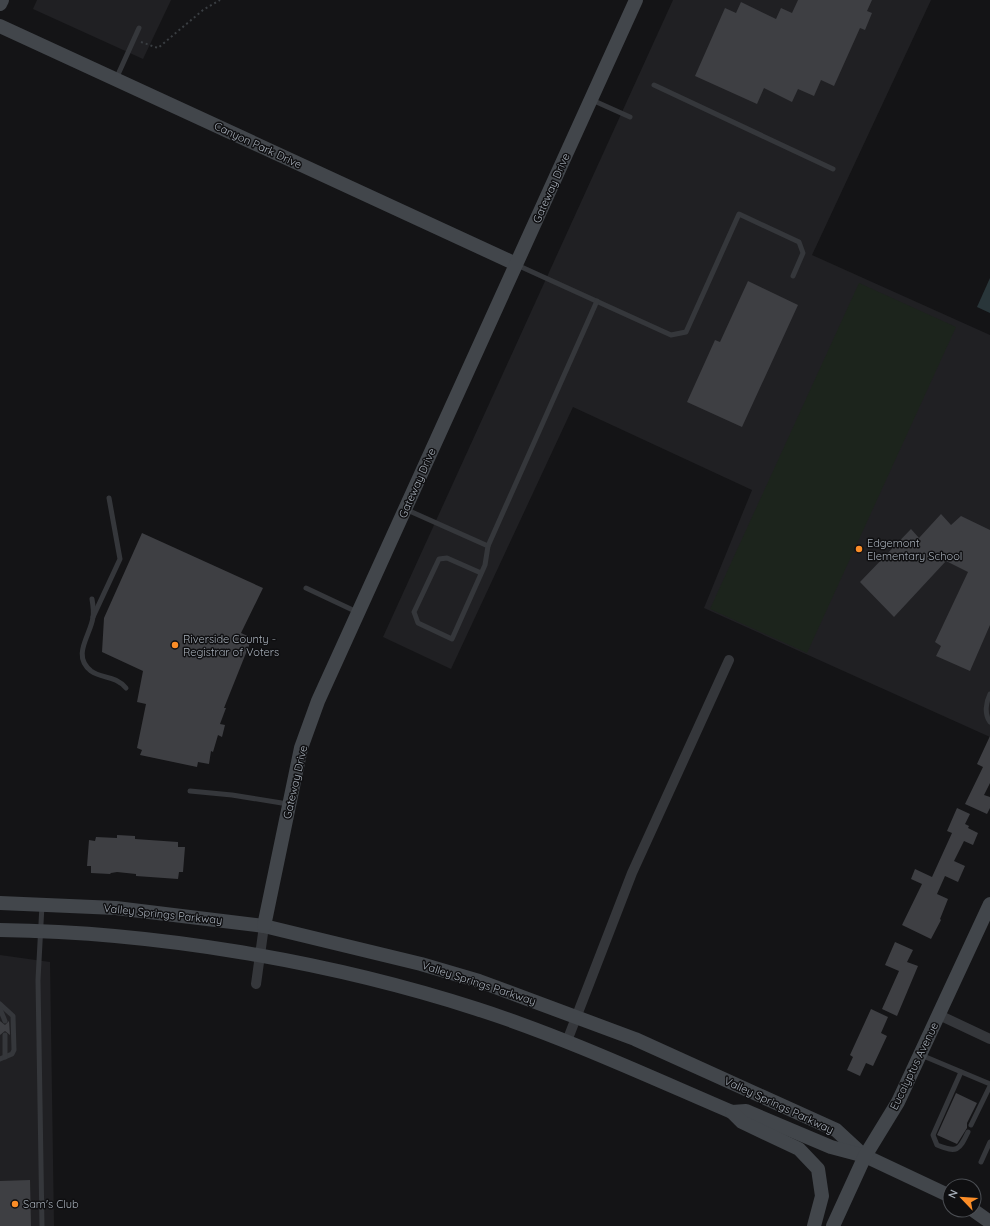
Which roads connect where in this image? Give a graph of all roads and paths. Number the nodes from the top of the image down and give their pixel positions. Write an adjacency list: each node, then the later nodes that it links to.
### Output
1 (2, 0): 4 (street)
2 (220, 0): 7 (path)
3 (636, 0): 10 (street, Gateway Drive)
4 (0, 4)
5 (0, 26): 8 (street, Canyon Park Drive)
6 (139, 28): 7 (lane)
7 (134, 39): 8 (lane)
8 (115, 79): 13 (street, Canyon Park Drive)
9 (654, 85): 12 (lane)
10 (591, 99): 11 (lane); 13 (street, Gateway Drive)
11 (630, 117)
12 (833, 169)
13 (516, 264): 15 (lane); 17 (street, Gateway Drive)
14 (793, 276): 15 (lane)
15 (597, 301): 18 (lane)
16 (109, 498): 23 (lane)
17 (405, 509): 18 (lane); 22 (street, Gateway Drive)
18 (488, 546): 19 (lane)
19 (482, 574): 19 (lane)
20 (306, 588): 22 (lane)
21 (92, 598): 23 (lane)
22 (358, 613): 29 (street, Gateway Drive)
23 (94, 617): 25 (lane)
24 (729, 660): 41 (street)
25 (126, 688)
26 (990, 694): 27 (lane)
27 (990, 722)
28 (190, 791): 29 (lane)
29 (289, 804): 33 (street, Gateway Drive)
30 (0, 903): 31 (street, Valley Springs Parkway)
31 (42, 904): 33 (street, Valley Springs Parkway); 35 (lane)
32 (990, 904): 40 (street, Eucalyptus Avenue)
33 (264, 926): 36 (street, Gateway Drive); 41 (street, Valley Springs Parkway)
34 (0, 930): 35 (street, Valley Springs Parkway)
35 (40, 932): 36 (street, Valley Springs Parkway); 57 (lane)
36 (260, 956): 37 (street, Gateway Drive); 45 (street, Valley Springs Parkway)
37 (256, 984)
38 (0, 1004): 47 (lane)
39 (0, 1009): 42 (lane)
40 (939, 1015): 44 (street); 46 (street, Eucalyptus Avenue)
41 (577, 1016): 45 (street); 54 (street, Valley Springs Parkway)
42 (5, 1021)
43 (5, 1035): 47 (lane)
44 (990, 1039)
45 (567, 1041): 50 (street, Valley Springs Parkway)
46 (920, 1055): 48 (lane); 54 (street, Eucalyptus Avenue)
47 (2, 1058)
48 (961, 1072): 49 (lane); 52 (lane)
49 (990, 1085): 51 (lane)
50 (732, 1112): 54 (street, Valley Springs Parkway); 58 (street)
51 (971, 1125)
52 (968, 1132)
53 (990, 1142): 55 (lane)
54 (865, 1156): 56 (street); 59 (street, Eucalyptus Avenue)
55 (981, 1162)
56 (942, 1192)
57 (42, 1226)
58 (814, 1226)
59 (833, 1226)

